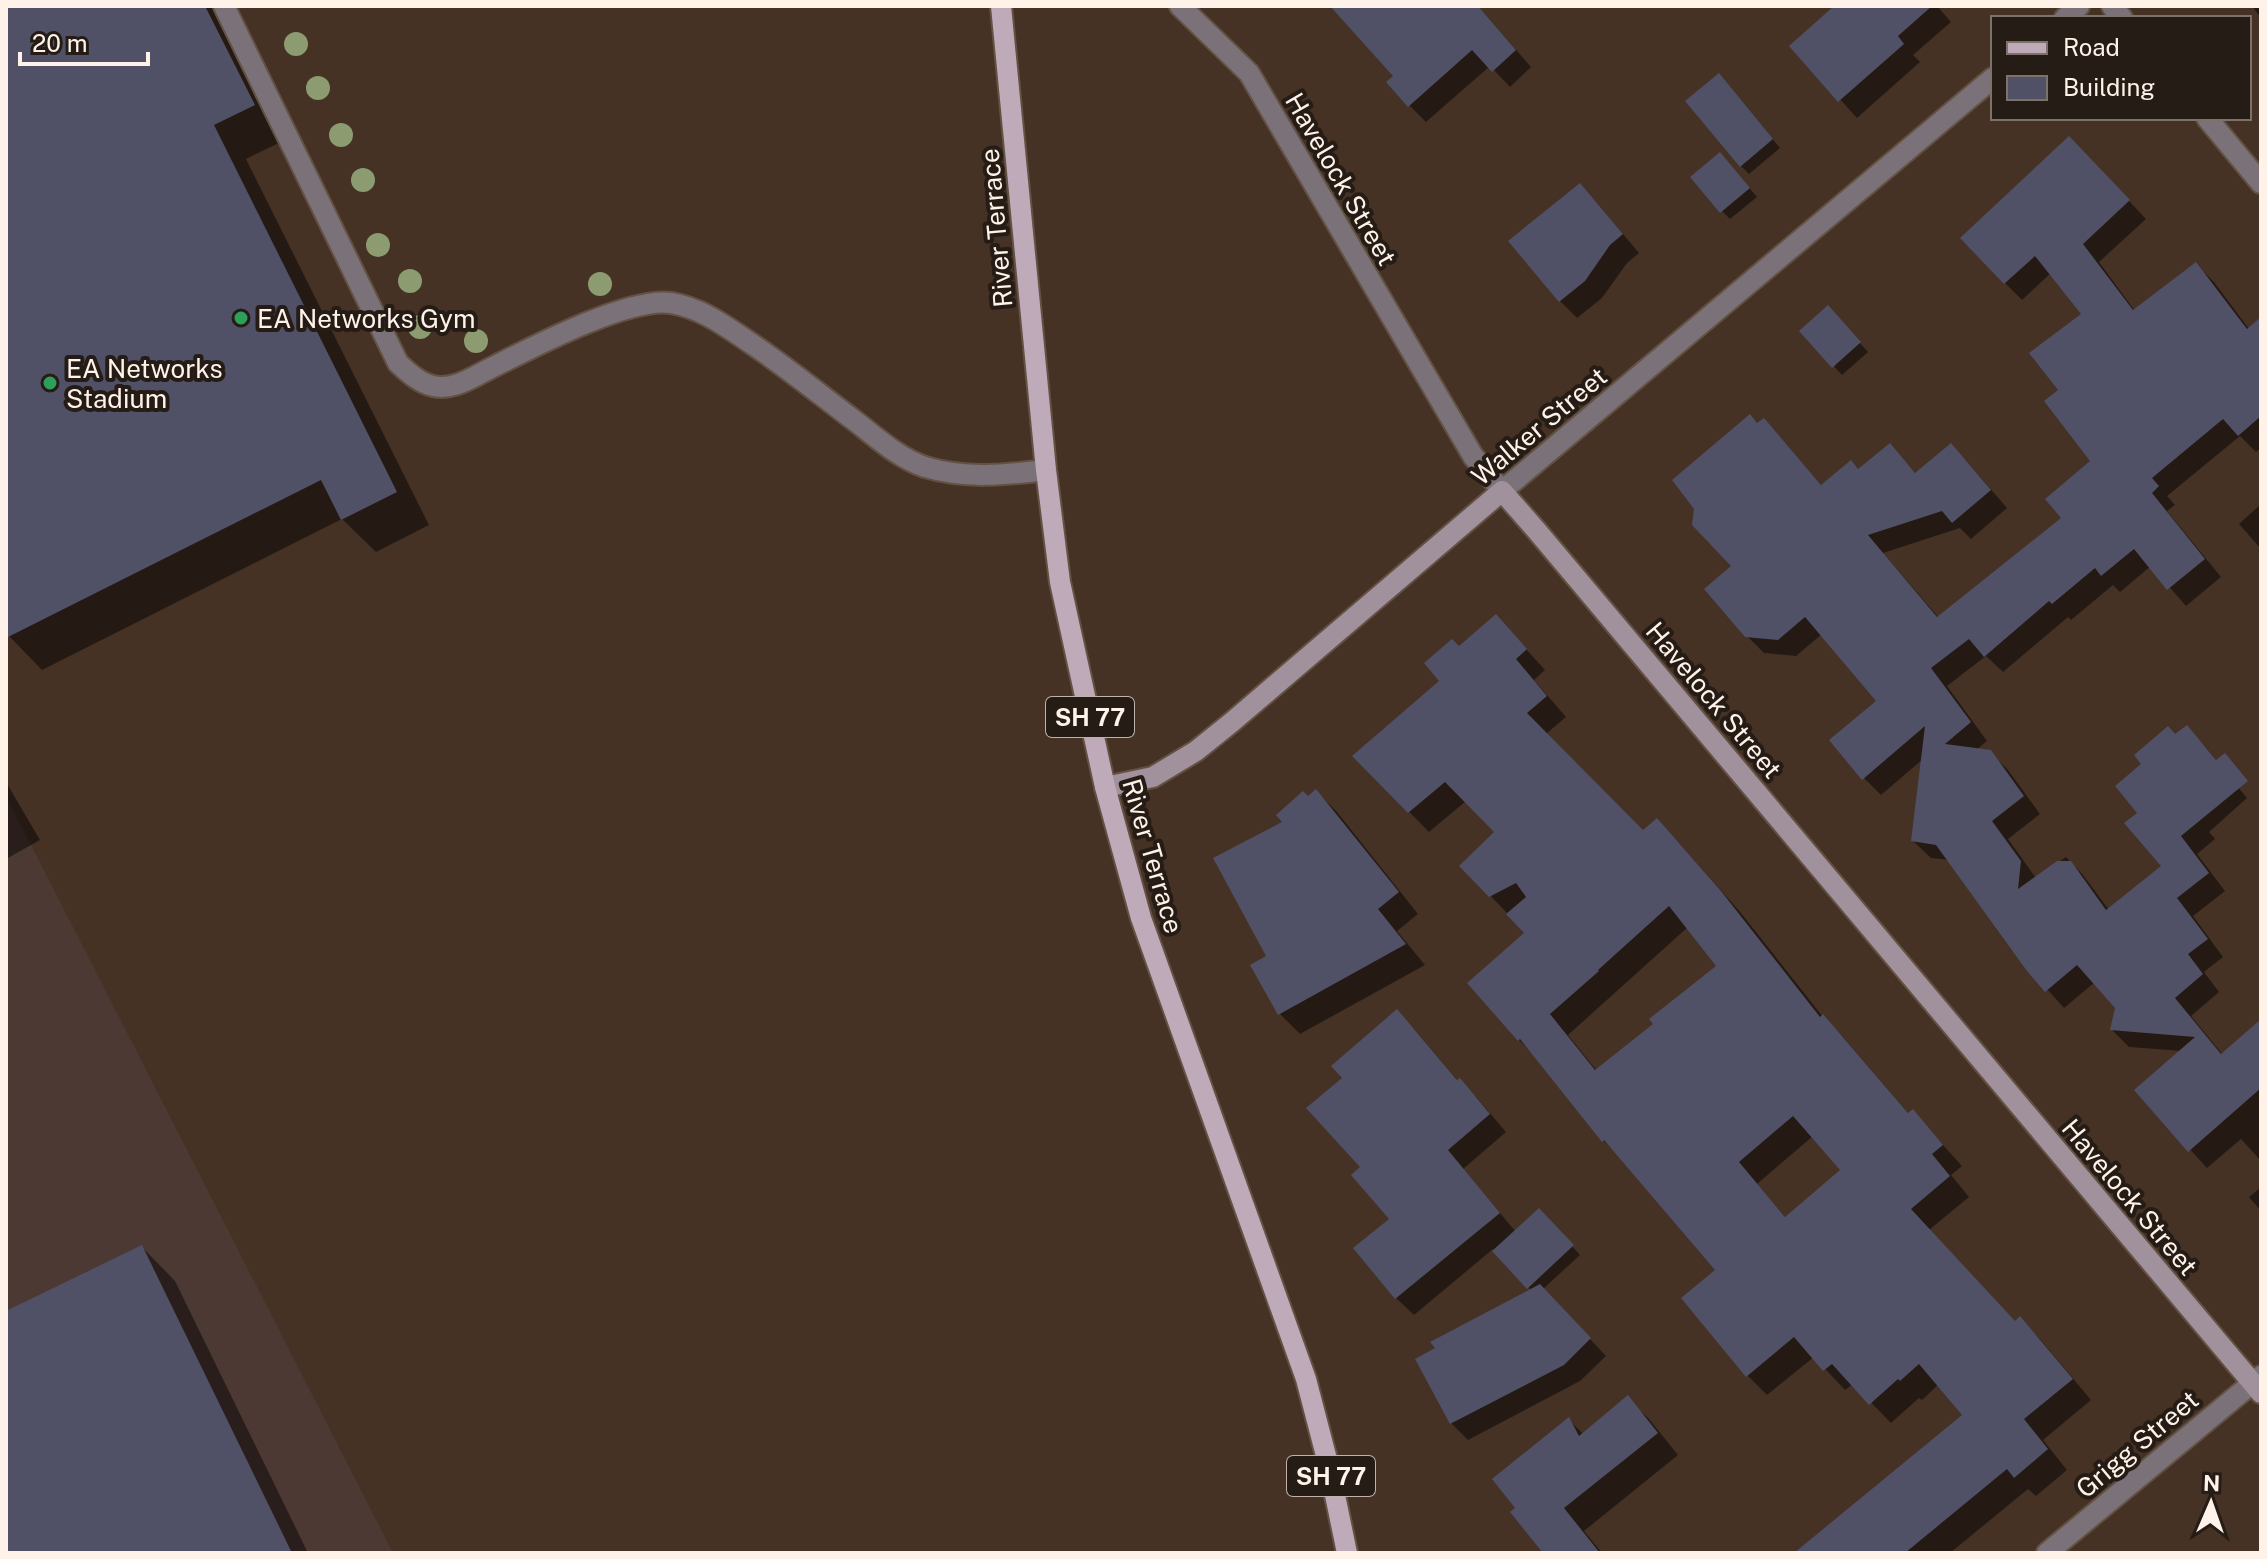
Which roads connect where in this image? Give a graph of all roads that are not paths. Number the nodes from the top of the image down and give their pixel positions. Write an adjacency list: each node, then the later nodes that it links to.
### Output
1 (224, 6): 7 (street)
2 (1001, 6): 7 (main road, River Terrace / SH 77)
3 (1180, 6): 8 (street, Havelock Street)
4 (1991, 80): 8 (street, Walker Street)
5 (2209, 120): 6 (street)
6 (2261, 183)
7 (1046, 470): 9 (main road, River Terrace / SH 77)
8 (1502, 491): 9 (street, Walker Street); 10 (street, Havelock Street)
9 (1105, 787): 11 (main road, River Terrace / SH 77)
10 (2258, 1384): 12 (street, Grigg Street)
11 (1347, 1553)
12 (2047, 1553)

